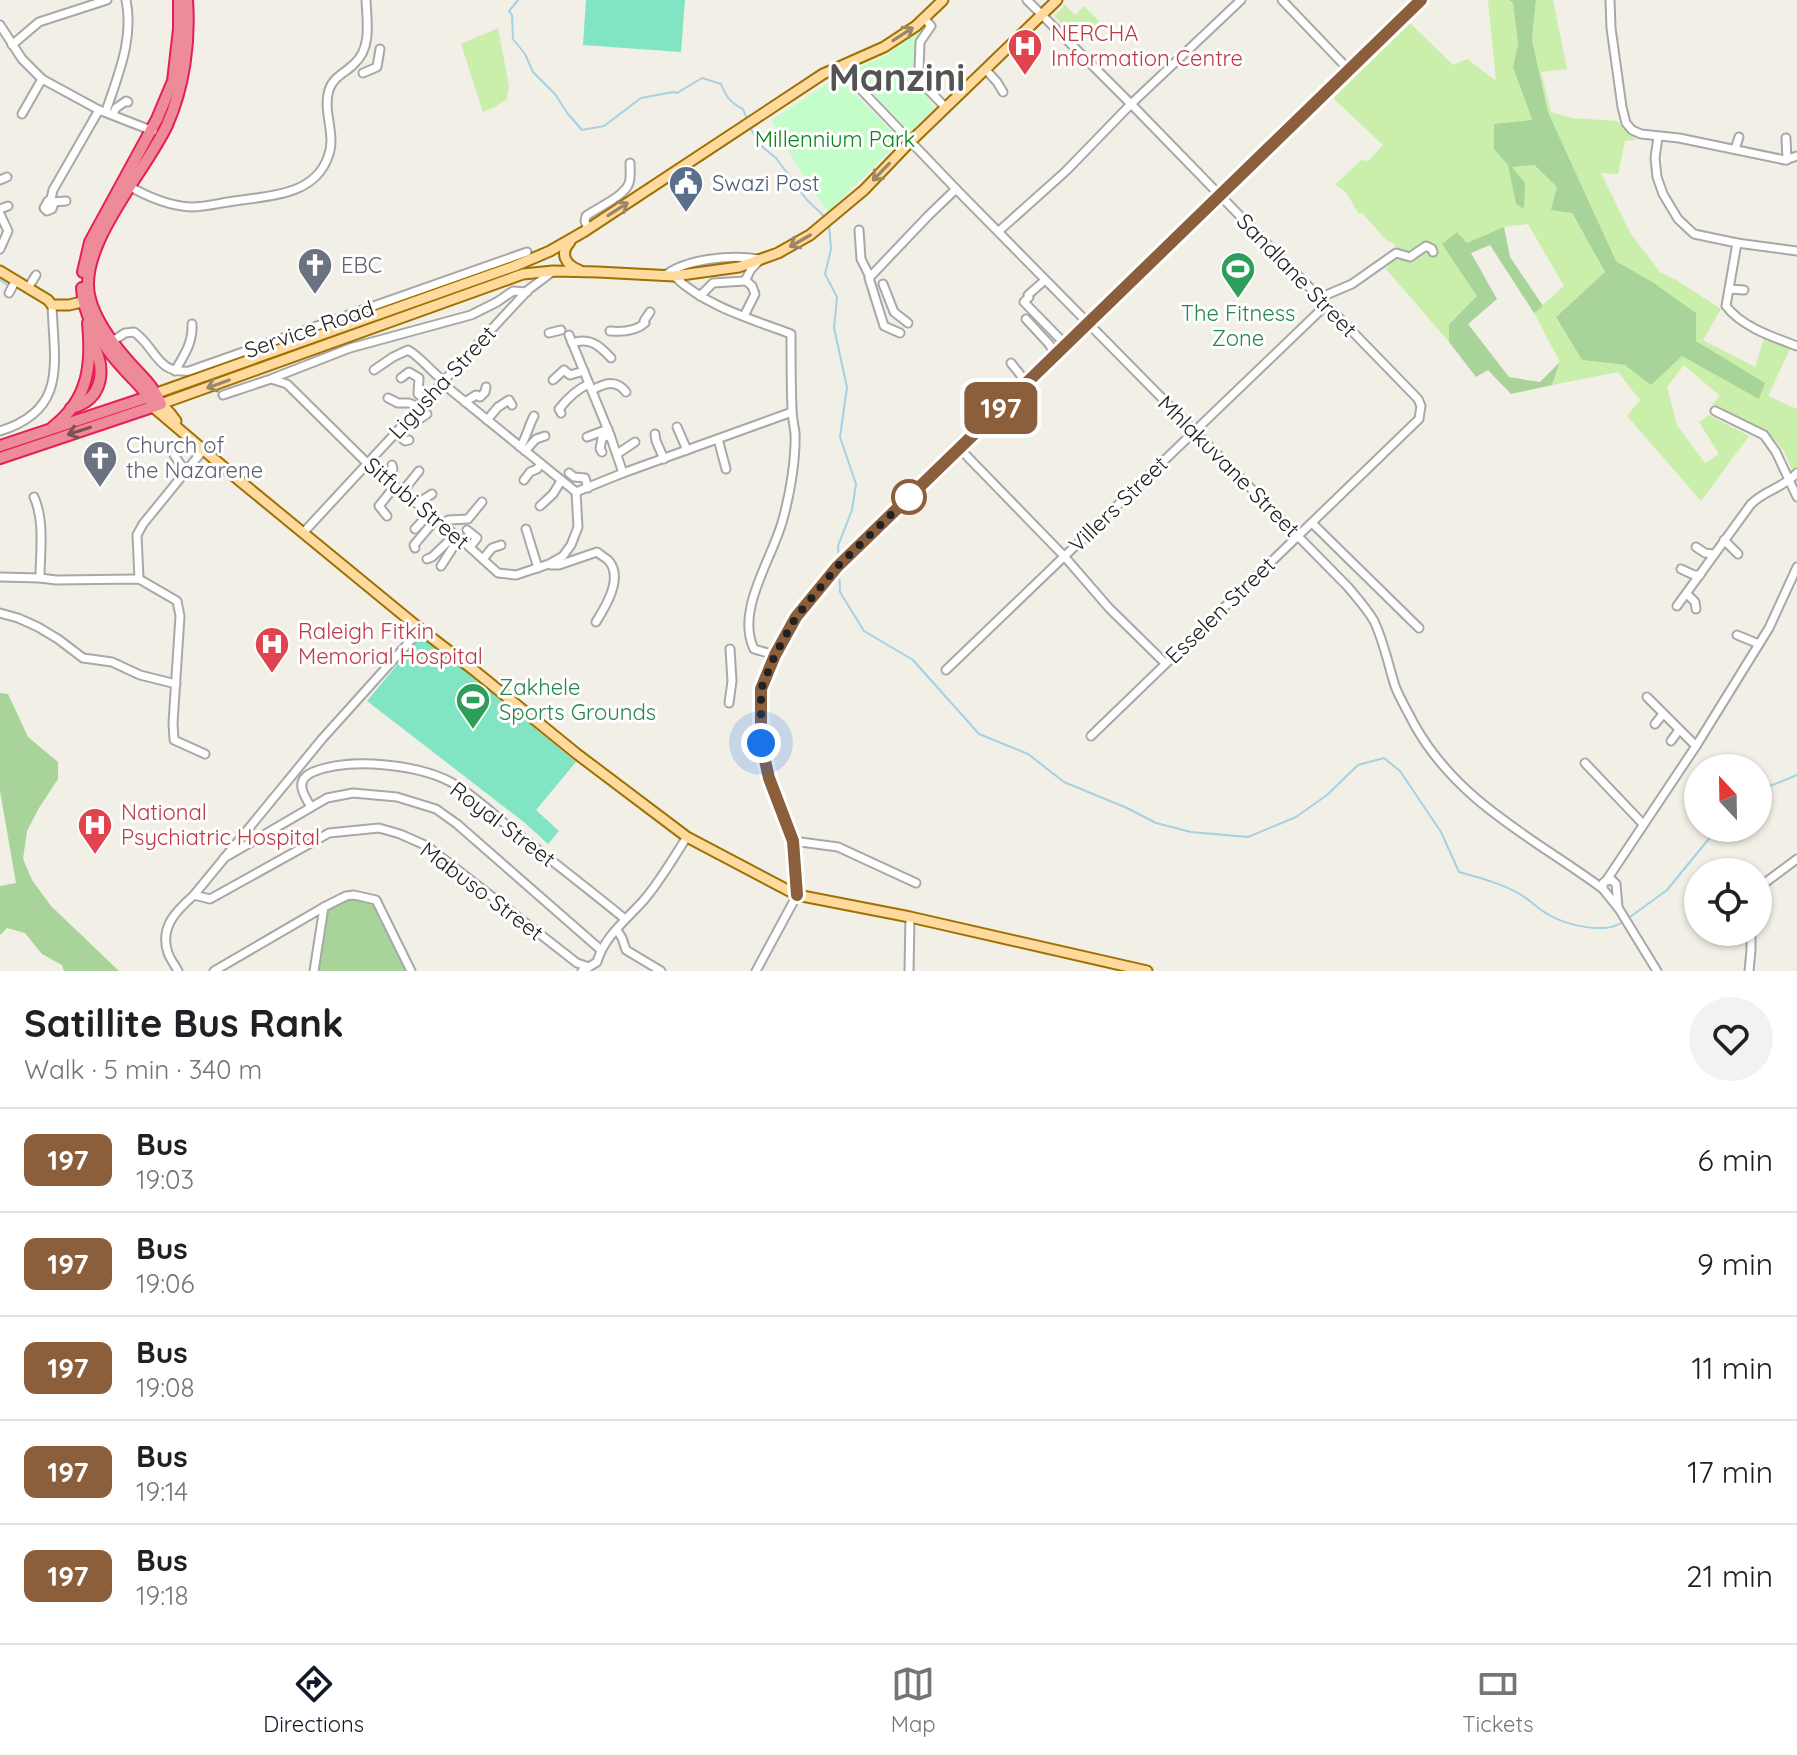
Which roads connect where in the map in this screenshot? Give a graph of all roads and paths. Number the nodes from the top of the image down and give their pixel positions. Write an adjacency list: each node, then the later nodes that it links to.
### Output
1 (107, 0): 16 (street)
2 (126, 0): 27 (street)
3 (179, 0): 29 (highway)
4 (187, 0): 29 (highway)
5 (366, 0): 38 (street)
6 (943, 0): 14 (main road)
7 (1027, 0): 13 (street, Sandlane Street)
8 (1057, 0): 13 (main road)
9 (1241, 0): 25 (street)
10 (1282, 0): 20 (street)
11 (1421, 0): 20 (street)
12 (1610, 0): 30 (street)
13 (1042, 15): 19 (main road); 25 (street, Sandlane Street)
14 (924, 18): 18 (main road, one-way to 14); 26 (street)
15 (0, 25): 16 (street)
16 (12, 45): 22 (street)
17 (380, 49): 21 (street)
18 (845, 64): 33 (street, Mhlakuvane Street); 44 (main road, one-way to 18)
19 (986, 70): 23 (street); 26 (main road)
20 (1349, 70): 40 (street)
21 (363, 73)
22 (42, 79): 27 (street); 28 (street)
23 (1003, 92)
24 (128, 102): 27 (street)
25 (1131, 104): 40 (street, Sandlane Street); 46 (street)
26 (946, 108): 33 (main road)
27 (106, 112): 29 (street); 41 (street)
28 (22, 114)
29 (156, 132): 38 (highway)
30 (1658, 137): 34 (street); 48 (street)
31 (1739, 137): 34 (street)
32 (1786, 138): 36 (street)
33 (910, 142): 39 (street, Mhlakuvane Street); 53 (main road, one-way to 53)
34 (1735, 149): 36 (street)
35 (1797, 156): 36 (street)
36 (1787, 160)
37 (630, 163): 44 (street)
38 (126, 185): 71 (highway)
39 (956, 189): 46 (street, Mhlakuvane Street); 59 (street)
40 (1220, 195): 70 (street, Sandlane Street); 80 (street)
41 (66, 201)
42 (4, 211): 43 (street)
43 (4, 230): 47 (street); 49 (street)
44 (586, 230): 56 (main road); 104 (main road)
45 (859, 230): 59 (street)
46 (999, 231): 62 (street, Mhlakuvane Street)
47 (17, 238)
48 (1737, 243): 50 (street); 65 (street)
49 (1, 245)
50 (1797, 251)
51 (527, 252): 92 (street, Service Road)
52 (1433, 252): 70 (street)
53 (762, 259): 58 (main road); 61 (street)
54 (0, 271): 60 (main road)
55 (553, 271): 56 (main road); 67 (street, Ligusha Street); 104 (main road, one-way to 104)
56 (598, 272): 58 (main road)
57 (36, 275): 64 (street)
58 (669, 276): 69 (street)
59 (870, 277): 83 (street)
60 (16, 280): 64 (main road); 68 (street)
61 (745, 280): 69 (street); 75 (street)
62 (1045, 280): 80 (street, Mhlakuvane Street); 86 (street)
63 (883, 284): 78 (street)
64 (28, 288): 72 (main road)
65 (1729, 289): 66 (street); 87 (street)
66 (1744, 290)
67 (527, 292): 95 (street); 97 (street, Ligusha Street)
68 (9, 293)
69 (700, 296): 75 (street)
70 (1319, 298): 73 (street, Sandlane Street)
71 (86, 301): 72 (main road); 76 (highway); 84 (highway)
72 (52, 305): 118 (street)
73 (1326, 305): 114 (street, Sandlane Street); 119 (street, Villers Street)
74 (650, 312): 81 (street)
75 (744, 316): 110 (street)
76 (88, 317): 84 (highway); 117 (highway)
77 (1026, 319): 88 (street)
78 (908, 323)
79 (192, 324): 92 (street)
80 (1090, 324): 86 (street); 119 (street, Mhlakuvane Street)
81 (610, 331)
82 (549, 333): 85 (street)
83 (900, 333)
84 (109, 343): 92 (street); 104 (highway)
85 (572, 343): 89 (street); 93 (street)
86 (1066, 345): 88 (street)
87 (1797, 346)
88 (1056, 355): 98 (street)
89 (611, 358)
90 (1011, 363): 98 (street)
91 (374, 370): 97 (street)
92 (175, 371)
93 (584, 371): 96 (street); 100 (street)
94 (401, 378): 105 (street)
95 (271, 379): 102 (street); 138 (street, Sitfubi Street)
96 (553, 380)
97 (443, 382): 105 (street, Ligusha Street); 106 (street)
98 (1027, 383): 129 (street)
99 (486, 387): 106 (street)
100 (590, 387): 101 (street); 111 (street); 121 (street)
101 (626, 392)
102 (223, 395)
103 (388, 398): 108 (street)
104 (155, 400): 117 (highway); 130 (main road); 136 (highway, one-way to 136)
105 (426, 400): 108 (street, Ligusha Street)
106 (465, 402): 115 (street)
107 (512, 405): 115 (street)
108 (417, 410): 112 (street); 120 (street, Ligusha Street)
109 (1715, 411): 150 (street)
110 (792, 412): 125 (street); 200 (street)
111 (561, 413)
112 (427, 414)
113 (534, 416): 131 (street)
114 (1419, 419): 162 (street, Esselen Street)
115 (487, 420): 131 (street)
116 (677, 427): 132 (street)
117 (49, 430): 128 (highway)
118 (0, 431)
119 (1194, 431): 169 (street, Mhlakuvane Street); 177 (street, Villers Street)
120 (395, 432): 126 (street); 138 (street, Ligusha Street)
121 (609, 432): 124 (street); 133 (street); 134 (street)
122 (655, 434): 137 (street)
123 (545, 436): 131 (street)
124 (587, 437)
125 (718, 439): 132 (street); 141 (street)
126 (409, 440)
127 (635, 442): 134 (street)
128 (0, 446)
129 (959, 448): 177 (street); 200 (street)
130 (204, 449): 143 (street); 167 (main road)
131 (522, 449): 139 (street)
132 (687, 450): 137 (street)
133 (602, 452)
134 (617, 454): 145 (street)
135 (174, 455): 143 (street)
136 (0, 458)
137 (664, 459): 145 (street)
138 (367, 463): 147 (street, Sitfubi Street); 167 (street, Ligusha Street)
139 (541, 464): 148 (street); 149 (street)
140 (392, 465): 147 (street)
141 (726, 469)
142 (419, 471): 152 (street)
143 (186, 472): 188 (street)
144 (569, 473): 151 (street)
145 (623, 473): 151 (street)
146 (1797, 473): 150 (street)
147 (385, 478): 152 (street, Sitfubi Street)
148 (524, 480)
149 (561, 481): 153 (street); 159 (street)
150 (1788, 481): 156 (street); 170 (street)
151 (588, 488): 153 (street)
152 (399, 489): 158 (street, Sitfubi Street); 160 (street)
153 (576, 492): 180 (street, Sitfubi Street)
154 (432, 494): 158 (street)
155 (34, 497): 187 (street)
156 (1797, 497)
157 (482, 502): 163 (street)
158 (419, 505): 161 (street, Sitfubi Street)
159 (540, 506)
160 (387, 516)
161 (433, 516): 163 (street, Sitfubi Street); 164 (street); 174 (street)
162 (1312, 523): 169 (street, Esselen Street); 195 (street)
163 (444, 526): 168 (street, Sitfubi Street)
164 (415, 529)
165 (526, 529): 183 (street)
166 (467, 530): 172 (street)
167 (303, 533): 196 (main road)
168 (457, 536): 172 (street, Sitfubi Street); 178 (street); 181 (street)
169 (1298, 536): 201 (street, Esselen Street); 222 (street, Mhlakuvane Street)
170 (1724, 540): 175 (street); 176 (street)
171 (501, 545): 179 (street)
172 (470, 547): 179 (street, Sitfubi Street)
173 (1696, 547): 175 (street)
174 (415, 548)
175 (1714, 554): 185 (street)
176 (1738, 554)
177 (1064, 556): 201 (street); 202 (street, Villers Street)
178 (427, 559)
179 (483, 559): 183 (street, Sitfubi Street)
180 (549, 564): 183 (street, Sitfubi Street); 194 (street)
181 (441, 566)
182 (1797, 567): 189 (street)
183 (538, 568)
184 (1681, 569): 185 (street)
185 (1703, 576): 190 (street)
186 (0, 577): 187 (street)
187 (40, 578): 188 (street)
188 (139, 579): 203 (street)
189 (1794, 579): 198 (street)
190 (1687, 594): 191 (street); 192 (street)
191 (1677, 606)
192 (1696, 609)
193 (0, 613): 203 (street)
194 (596, 622)
195 (1419, 628)
196 (421, 629): 216 (main road); 218 (street)
197 (1737, 635): 198 (street)
198 (1761, 647): 211 (street)
199 (730, 649): 205 (street)
200 (775, 655): 217 (street)
201 (1165, 663): 209 (street, Esselen Street)
202 (946, 670)
203 (176, 684): 212 (street)
204 (1647, 697): 206 (street)
205 (729, 703)
206 (1664, 711): 207 (street); 208 (street)
207 (1655, 724)
208 (1679, 730): 210 (street); 211 (street)
209 (1091, 736)
210 (1671, 741)
211 (1696, 746): 215 (street)
212 (205, 754)
213 (1585, 763): 215 (street)
214 (311, 807): 218 (street); 227 (street, Royal Street); 230 (street)
215 (1643, 824): 222 (street)
216 (687, 837): 224 (main road); 227 (street)
217 (793, 841): 221 (street); 224 (street)
218 (224, 858): 223 (street)
219 (1797, 859): 220 (street)
220 (1772, 878)
221 (916, 883)
222 (1609, 886): 242 (street)
223 (194, 895): 232 (street, Mabuso Street); 233 (street)
224 (797, 895): 226 (main road); 238 (street)
225 (324, 907): 234 (street); 235 (street); 236 (street)
226 (910, 917): 231 (main road); 239 (street)
227 (625, 919): 228 (street)
228 (617, 930): 230 (street); 237 (street)
229 (1751, 946): 243 (street)
230 (601, 950): 232 (street)
231 (1095, 958): 240 (street); 241 (main road)
232 (586, 969)
233 (178, 971)
234 (214, 971)
235 (314, 971)
236 (411, 971)
237 (661, 971)
238 (756, 971)
239 (909, 971)
240 (1091, 971)
241 (1147, 971)
242 (1657, 971)
243 (1749, 971)

